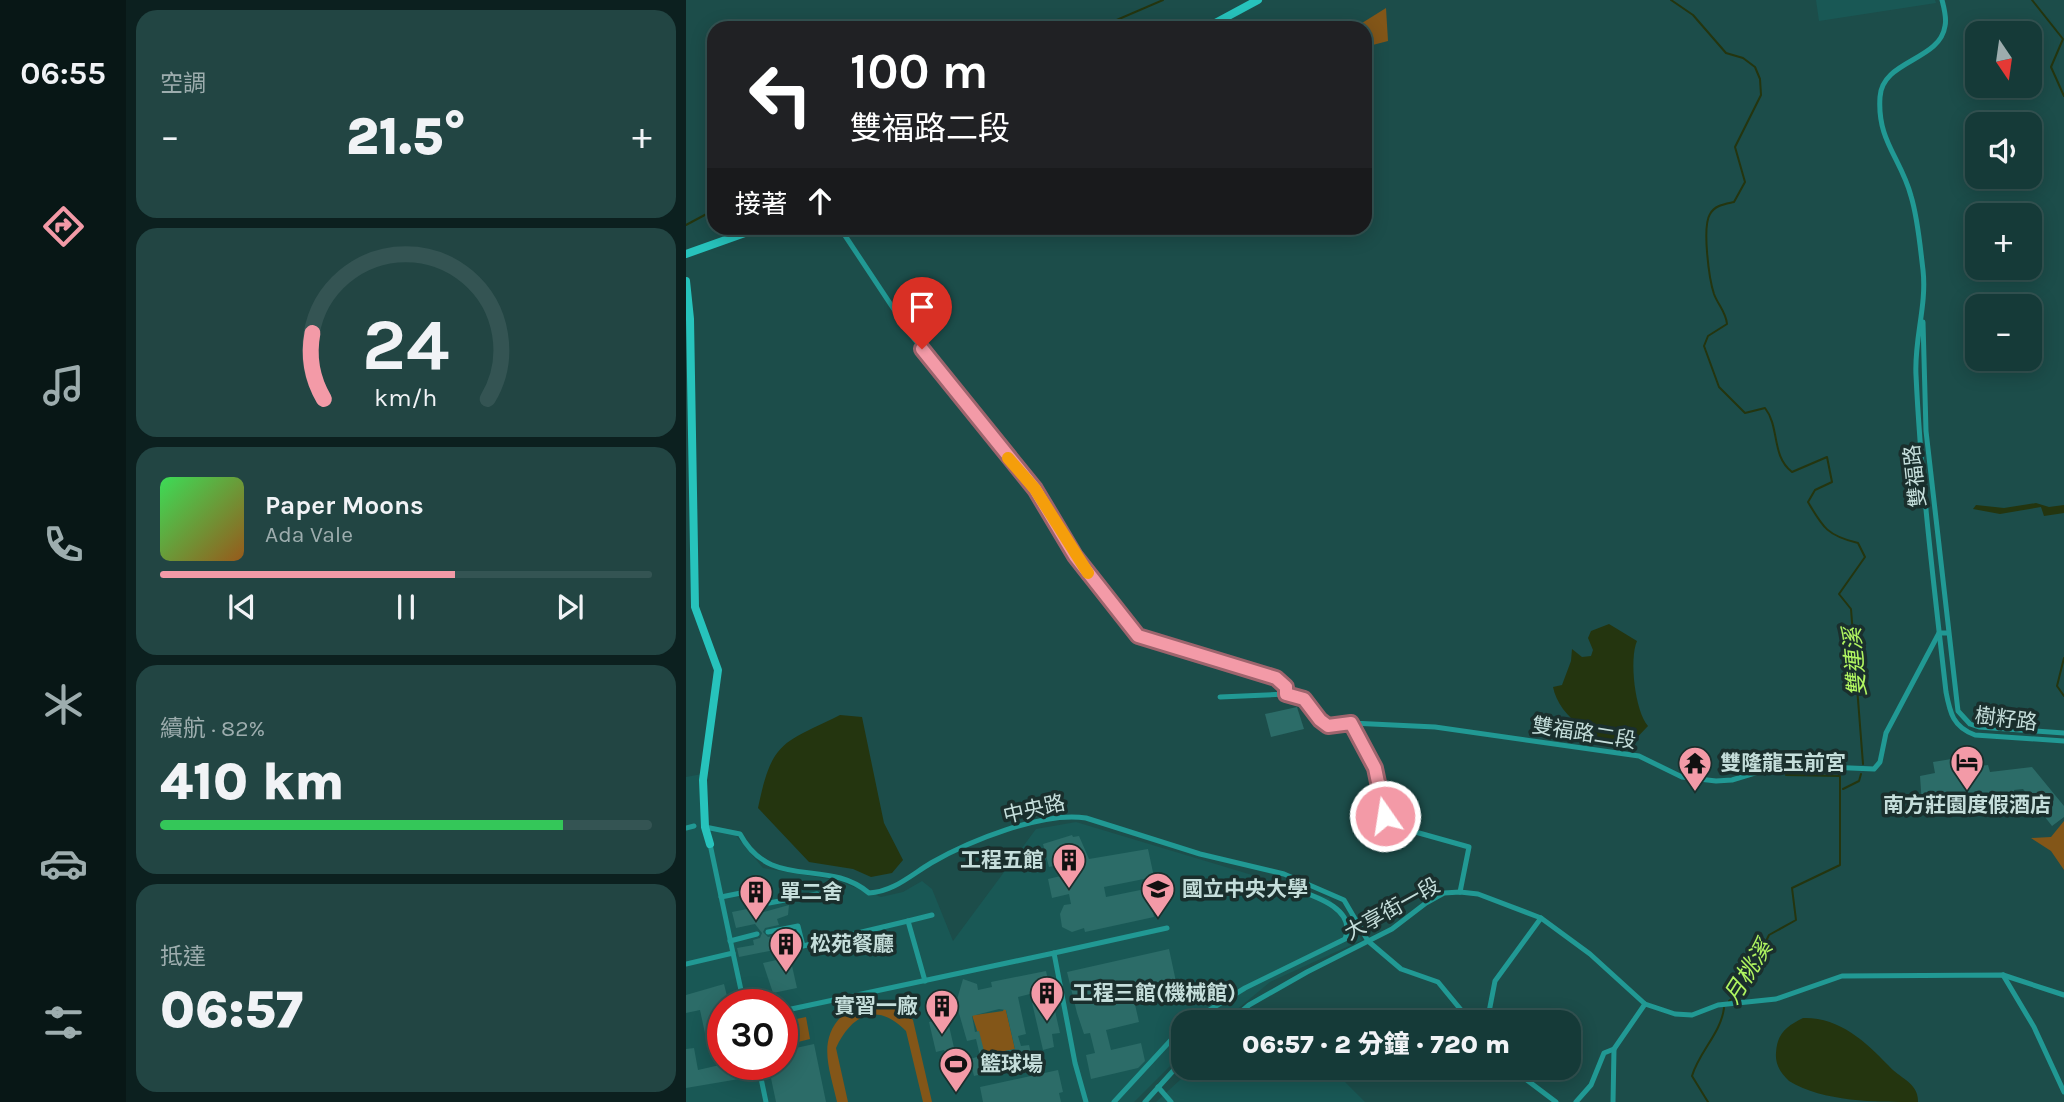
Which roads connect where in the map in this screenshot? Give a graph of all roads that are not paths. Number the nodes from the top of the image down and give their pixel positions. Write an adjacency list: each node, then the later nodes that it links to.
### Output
1 (1258, 0): 3 (street)
2 (1942, 0): 8 (street)
3 (1219, 21)
4 (739, 235): 6 (street)
5 (845, 235): 11 (street)
6 (686, 254)
7 (686, 281): 17 (street)
8 (1923, 316): 9 (street, 樹籽路); 10 (street, 雙福路)
9 (1939, 633): 10 (street); 13 (street, 雙福路二段); 15 (street, 樹籽路)
10 (1948, 633): 14 (street, 樹籽路)
11 (1286, 694): 12 (street); 13 (street, 雙福路二段)
12 (1220, 697)
13 (1351, 723): 20 (street)
14 (2064, 733)
15 (2064, 741)
16 (694, 826): 18 (street)
17 (705, 827): 19 (street); 31 (street, 中央路)
18 (686, 828)
19 (710, 844): 22 (street)
20 (1460, 892): 25 (street, 大享街一段); 31 (street, 大享街一段)
21 (817, 894): 22 (street)
22 (721, 897): 30 (street)
23 (1273, 897): 41 (street)
24 (932, 915): 26 (street)
25 (1541, 918): 39 (street, 大享街一段); 44 (street)
26 (908, 921): 28 (street); 36 (street)
27 (1167, 928): 33 (street)
28 (768, 932)
29 (757, 934): 30 (street)
30 (730, 940): 32 (street)
31 (1368, 942): 42 (street, 大享街一段); 43 (street)
32 (733, 953): 34 (street); 37 (street)
33 (1054, 953): 36 (street); 53 (street)
34 (686, 964)
35 (2003, 975): 38 (street); 39 (street, 大享街一段); 51 (street)
36 (925, 981): 40 (street)
37 (741, 989)
38 (2064, 995)
39 (1645, 1004): 46 (street)
40 (798, 1008)
41 (1209, 1010)
42 (1243, 1010)
43 (1461, 1010)
44 (1489, 1010)
45 (1171, 1040): 54 (street)
46 (1614, 1049): 58 (street); 59 (street)
47 (1171, 1073): 50 (street)
48 (761, 1080): 52 (street)
49 (1527, 1080): 57 (street)
50 (1158, 1087): 55 (street); 56 (street)
51 (2064, 1092)
52 (766, 1102)
53 (1086, 1102)
54 (1114, 1102)
55 (1146, 1102)
56 (1171, 1102)
57 (1556, 1102)
58 (1576, 1102)
59 (1613, 1102)

